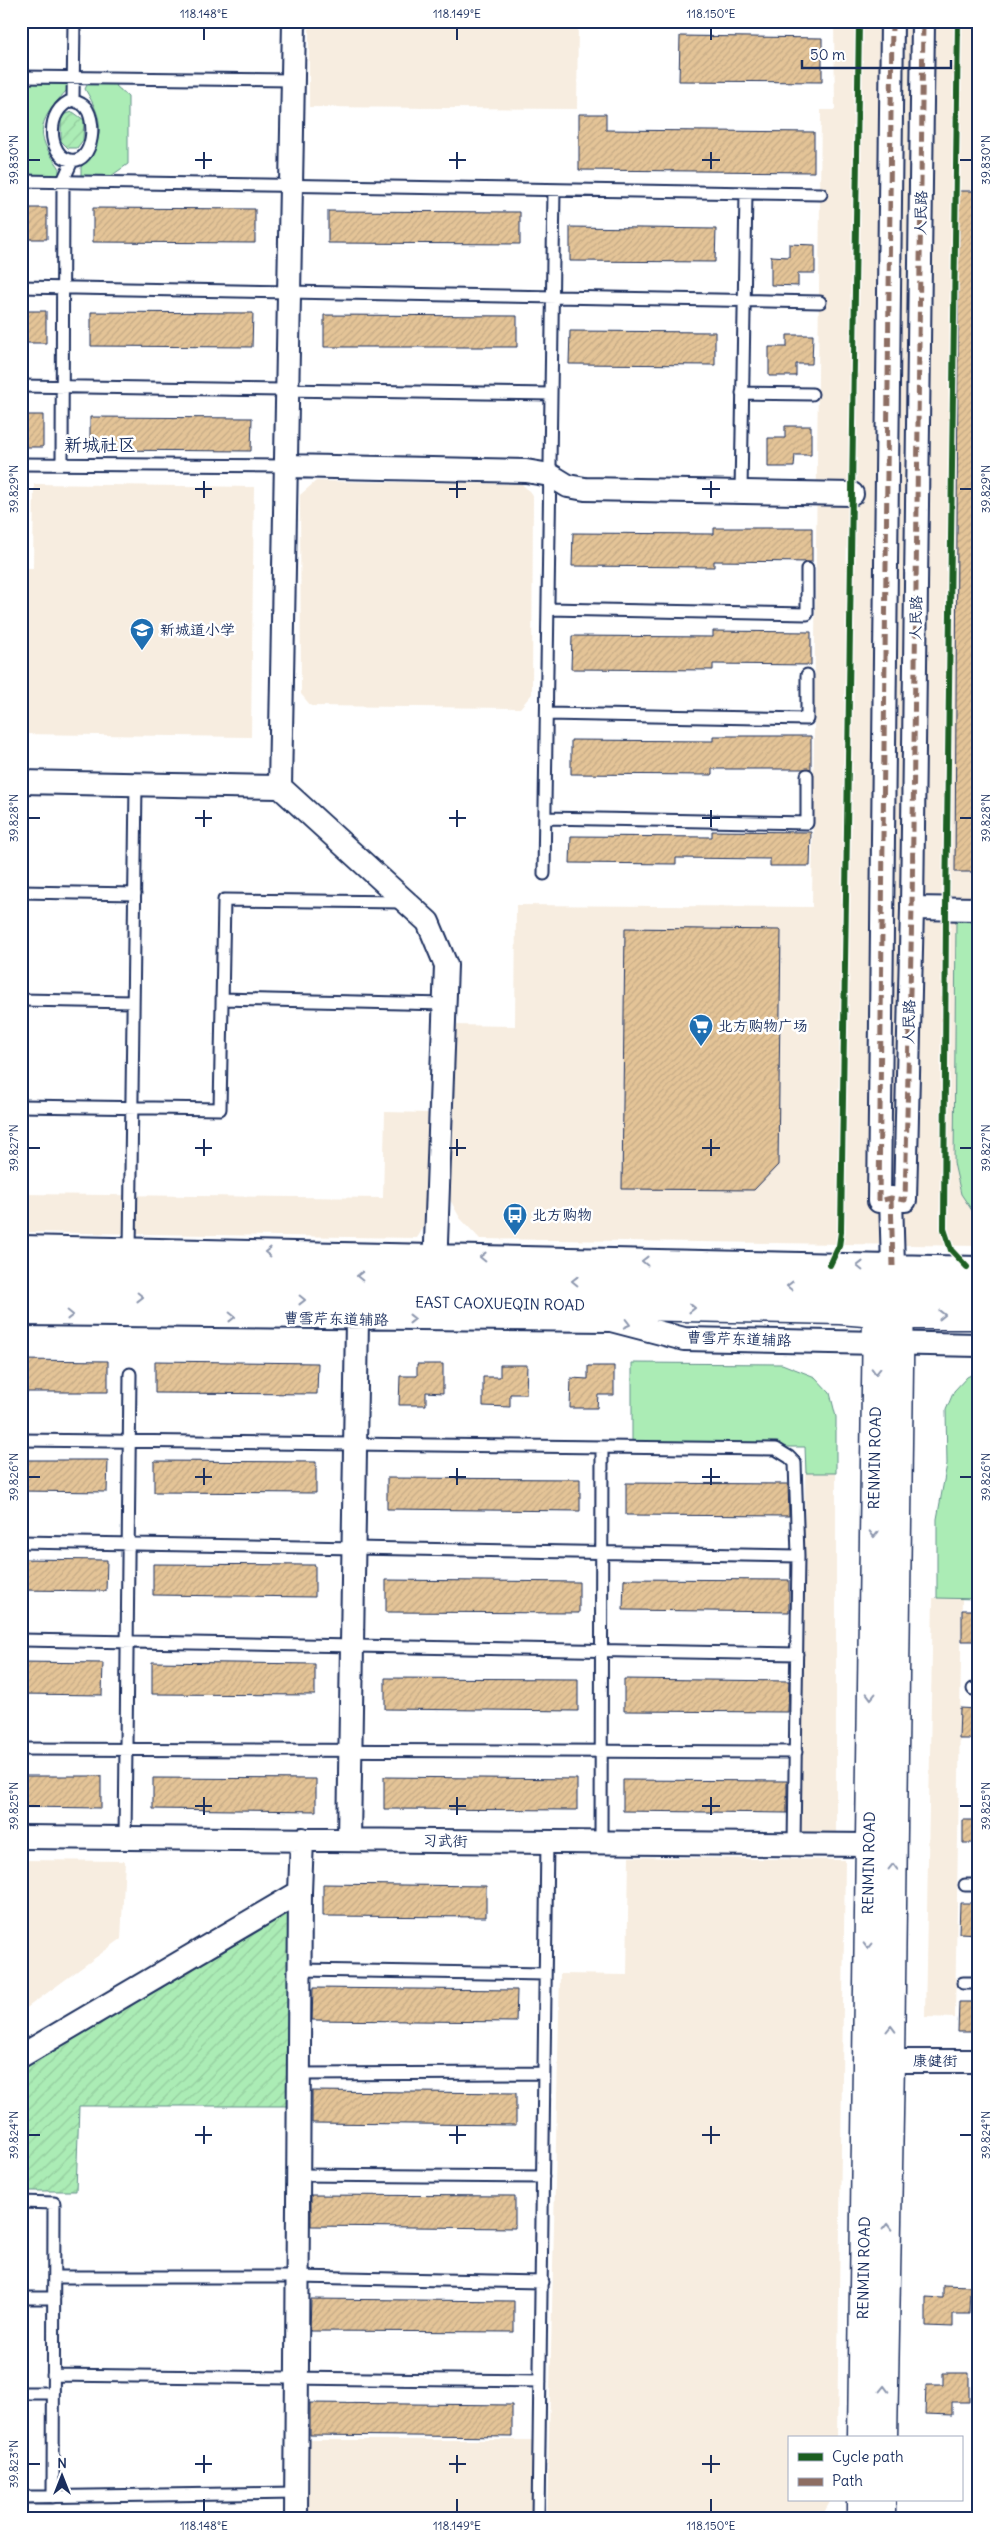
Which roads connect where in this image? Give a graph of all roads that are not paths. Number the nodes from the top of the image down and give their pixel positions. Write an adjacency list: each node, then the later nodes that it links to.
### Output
1 (74, 21): 6 (lane)
2 (294, 21): 7 (street)
3 (892, 21): 55 (street, 人民路)
4 (923, 21): 47 (street, 人民路)
5 (21, 77): 6 (lane)
6 (73, 78): 7 (lane); 8 (lane)
7 (293, 80): 12 (street)
8 (73, 100): 9 (lane); 9 (lane)
9 (72, 161): 11 (lane)
10 (21, 181): 11 (lane)
11 (64, 181): 12 (lane); 17 (lane)
12 (291, 185): 13 (lane); 18 (street)
13 (554, 190): 14 (lane); 19 (lane)
14 (746, 193): 15 (lane); 20 (lane)
15 (821, 194)
16 (21, 287): 17 (lane)
17 (63, 288): 18 (lane); 23 (lane)
18 (289, 292): 19 (lane); 24 (street)
19 (552, 297): 20 (lane); 26 (lane)
20 (743, 301): 21 (lane); 25 (lane)
21 (820, 302)
22 (21, 386): 23 (lane)
23 (62, 387): 24 (lane); 29 (lane)
24 (287, 390): 26 (lane); 30 (street)
25 (742, 393): 27 (lane); 32 (lane)
26 (551, 394): 31 (lane)
27 (812, 394)
28 (21, 464): 29 (lane)
29 (62, 464): 30 (lane)
30 (286, 466): 31 (street); 41 (street)
31 (550, 475): 32 (street); 35 (lane)
32 (742, 492): 33 (street)
33 (852, 494)
34 (807, 569): 35 (lane)
35 (548, 609): 37 (lane)
36 (807, 675): 37 (lane)
37 (547, 714): 42 (lane)
38 (807, 775): 42 (lane)
39 (21, 782): 40 (street)
40 (136, 784): 41 (street); 45 (lane)
41 (280, 787): 46 (street)
42 (545, 818): 43 (lane)
43 (544, 874)
44 (21, 892): 45 (lane)
45 (135, 894): 51 (lane)
46 (406, 902): 49 (lane); 52 (street)
47 (912, 908): 48 (street); 55 (street, 人民路)
48 (979, 909)
49 (222, 998): 52 (lane); 54 (lane)
50 (21, 1000): 51 (lane)
51 (133, 1002): 54 (lane)
52 (445, 1004): 58 (street)
53 (21, 1106): 54 (lane)
54 (132, 1107): 57 (lane)
55 (891, 1198): 63 (street)
56 (21, 1247): 57 (street)
57 (130, 1250): 58 (street, one-way to 57)
58 (435, 1267): 60 (main road, EAST CAOXUEQIN ROAD, one-way to 60); 63 (main road, EAST CAOXUEQIN ROAD, one-way to 58)
59 (979, 1268): 63 (street)
60 (21, 1269)
61 (979, 1290): 63 (main road, EAST CAOXUEQIN ROAD)
62 (21, 1294): 63 (main road, EAST CAOXUEQIN ROAD, one-way to 63)
63 (890, 1294): 65 (main road, EAST CAOXUEQIN ROAD, one-way to 65); 67 (main road, RENMIN ROAD)
64 (21, 1314): 66 (street, 曹雪芹东道辅路, one-way to 66)
65 (979, 1315)
66 (356, 1319): 67 (street, 曹雪芹东道辅路, one-way to 67); 72 (street)
67 (888, 1342): 68 (street, 曹雪芹东道辅路); 96 (main road, RENMIN ROAD, one-way to 96); 105 (main road, RENMIN ROAD, one-way to 67)
68 (979, 1345)
69 (130, 1374): 71 (lane)
70 (21, 1440): 71 (lane)
71 (129, 1442): 72 (lane); 75 (lane)
72 (355, 1445): 73 (lane); 76 (street)
73 (602, 1448): 77 (lane); 78 (lane)
74 (21, 1542): 75 (lane)
75 (128, 1544): 76 (lane); 80 (lane)
76 (354, 1548): 77 (lane); 81 (street)
77 (602, 1552): 78 (lane); 82 (lane)
78 (798, 1556): 83 (lane)
79 (21, 1640): 80 (lane)
80 (127, 1642): 81 (lane); 85 (lane)
81 (352, 1646): 82 (lane); 86 (street)
82 (601, 1650): 83 (lane); 87 (lane)
83 (797, 1654): 88 (lane)
84 (21, 1749): 85 (lane)
85 (126, 1749): 86 (lane); 90 (lane)
86 (351, 1750): 87 (lane); 92 (street)
87 (601, 1752): 88 (lane); 94 (lane)
88 (796, 1752): 95 (lane)
89 (21, 1837): 90 (street, 习武街)
90 (125, 1838): 91 (street, 习武街)
91 (302, 1839): 92 (street, 习武街); 99 (street)
92 (349, 1840): 93 (street, 习武街)
93 (547, 1842): 94 (street, 习武街); 101 (lane)
94 (601, 1842): 95 (street, 习武街)
95 (794, 1844): 96 (street, 习武街)
96 (869, 1845): 122 (main road, RENMIN ROAD, one-way to 122)
97 (965, 1885): 98 (lane)
98 (979, 1885)
99 (300, 1892): 100 (street); 104 (street)
100 (300, 1970): 101 (lane); 108 (street)
101 (545, 1974): 107 (lane)
102 (963, 1983): 103 (lane)
103 (979, 1983)
104 (21, 2056)
105 (890, 2061): 106 (street, 康健街); 123 (main road, RENMIN ROAD, one-way to 105)
106 (979, 2061)
107 (544, 2073): 108 (lane); 110 (lane)
108 (299, 2074): 109 (street)
109 (298, 2175): 110 (lane); 113 (street)
110 (543, 2177): 114 (lane)
111 (21, 2202): 112 (lane)
112 (54, 2277): 113 (lane); 116 (lane)
113 (298, 2277): 114 (lane); 118 (street)
114 (542, 2282): 119 (lane)
115 (21, 2298): 116 (lane)
116 (54, 2298): 117 (lane)
117 (53, 2375): 118 (lane); 121 (lane)
118 (297, 2378): 119 (lane); 124 (street)
119 (540, 2381): 130 (lane)
120 (21, 2393): 121 (lane)
121 (53, 2393): 126 (lane)
122 (862, 2436)
123 (882, 2436)
124 (296, 2493): 126 (lane); 129 (street)
125 (21, 2497): 126 (lane)
126 (53, 2497)
127 (861, 2502): 131 (main road)
128 (881, 2502): 132 (main road)
129 (296, 2518)
130 (538, 2518)
131 (861, 2518)
132 (881, 2518)

